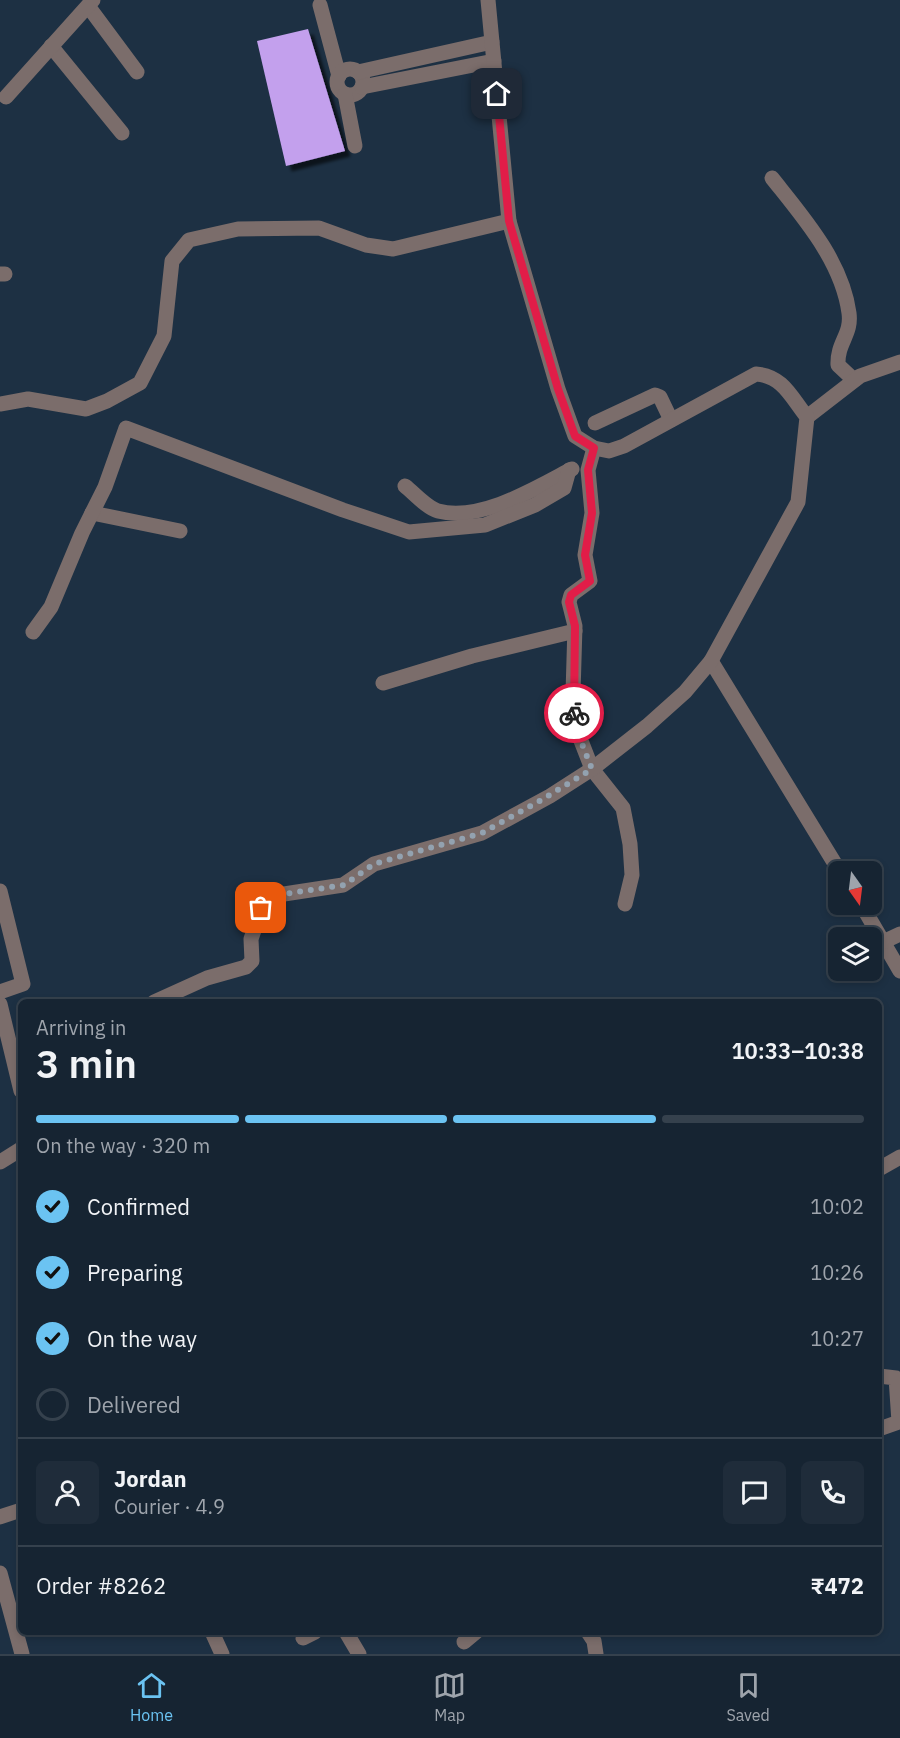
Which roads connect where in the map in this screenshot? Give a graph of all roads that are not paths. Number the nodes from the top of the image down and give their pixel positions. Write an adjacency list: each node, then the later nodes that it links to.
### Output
1 (488, 0): 4 (street)
2 (91, 3): 5 (street); 9 (street)
3 (320, 5): 10 (street)
4 (492, 42): 6 (street); 7 (street)
5 (51, 46): 13 (street); 14 (street)
6 (456, 51): 8 (street); 11 (street)
7 (494, 61): 8 (street); 17 (street)
8 (460, 68): 11 (street)
9 (137, 72)
10 (339, 76): 11 (street); 12 (street)
11 (360, 80): 12 (street)
12 (345, 94): 15 (street)
13 (6, 97)
14 (122, 133)
15 (355, 146)
16 (772, 178): 19 (street)
17 (509, 221): 20 (street); 24 (street)
18 (900, 362): 19 (street)
19 (854, 380): 21 (street)
20 (0, 404)
21 (807, 417): 22 (street); 31 (street)
22 (671, 420): 23 (street); 24 (street)
23 (595, 423)
24 (593, 454): 25 (street); 29 (street)
25 (569, 470): 26 (street); 27 (street)
26 (405, 486)
27 (92, 513): 28 (street); 30 (street)
28 (180, 531)
29 (575, 631): 32 (street); 33 (street)
30 (33, 632)
31 (711, 661): 33 (street); 34 (street)
32 (383, 683)
33 (592, 769): 36 (street); 43 (street)
34 (833, 861)
35 (0, 891): 39 (street)
36 (625, 904)
37 (868, 915): 40 (street)
38 (900, 934): 40 (street)
39 (6, 941): 42 (street)
40 (884, 942): 41 (street)
41 (900, 971)
42 (0, 992)
43 (161, 999)
44 (0, 1004): 45 (street)
45 (18, 1079)
46 (18, 1151): 48 (street)
47 (900, 1157): 49 (street)
48 (0, 1162)
49 (882, 1167)
50 (882, 1376): 51 (street)
51 (882, 1428)
52 (18, 1511): 53 (street)
53 (0, 1517)
54 (0, 1573): 58 (street)
55 (213, 1635): 59 (street)
56 (348, 1635): 60 (street)
57 (590, 1635): 61 (street)
58 (22, 1654)
59 (222, 1654)
60 (359, 1654)
61 (596, 1654)

